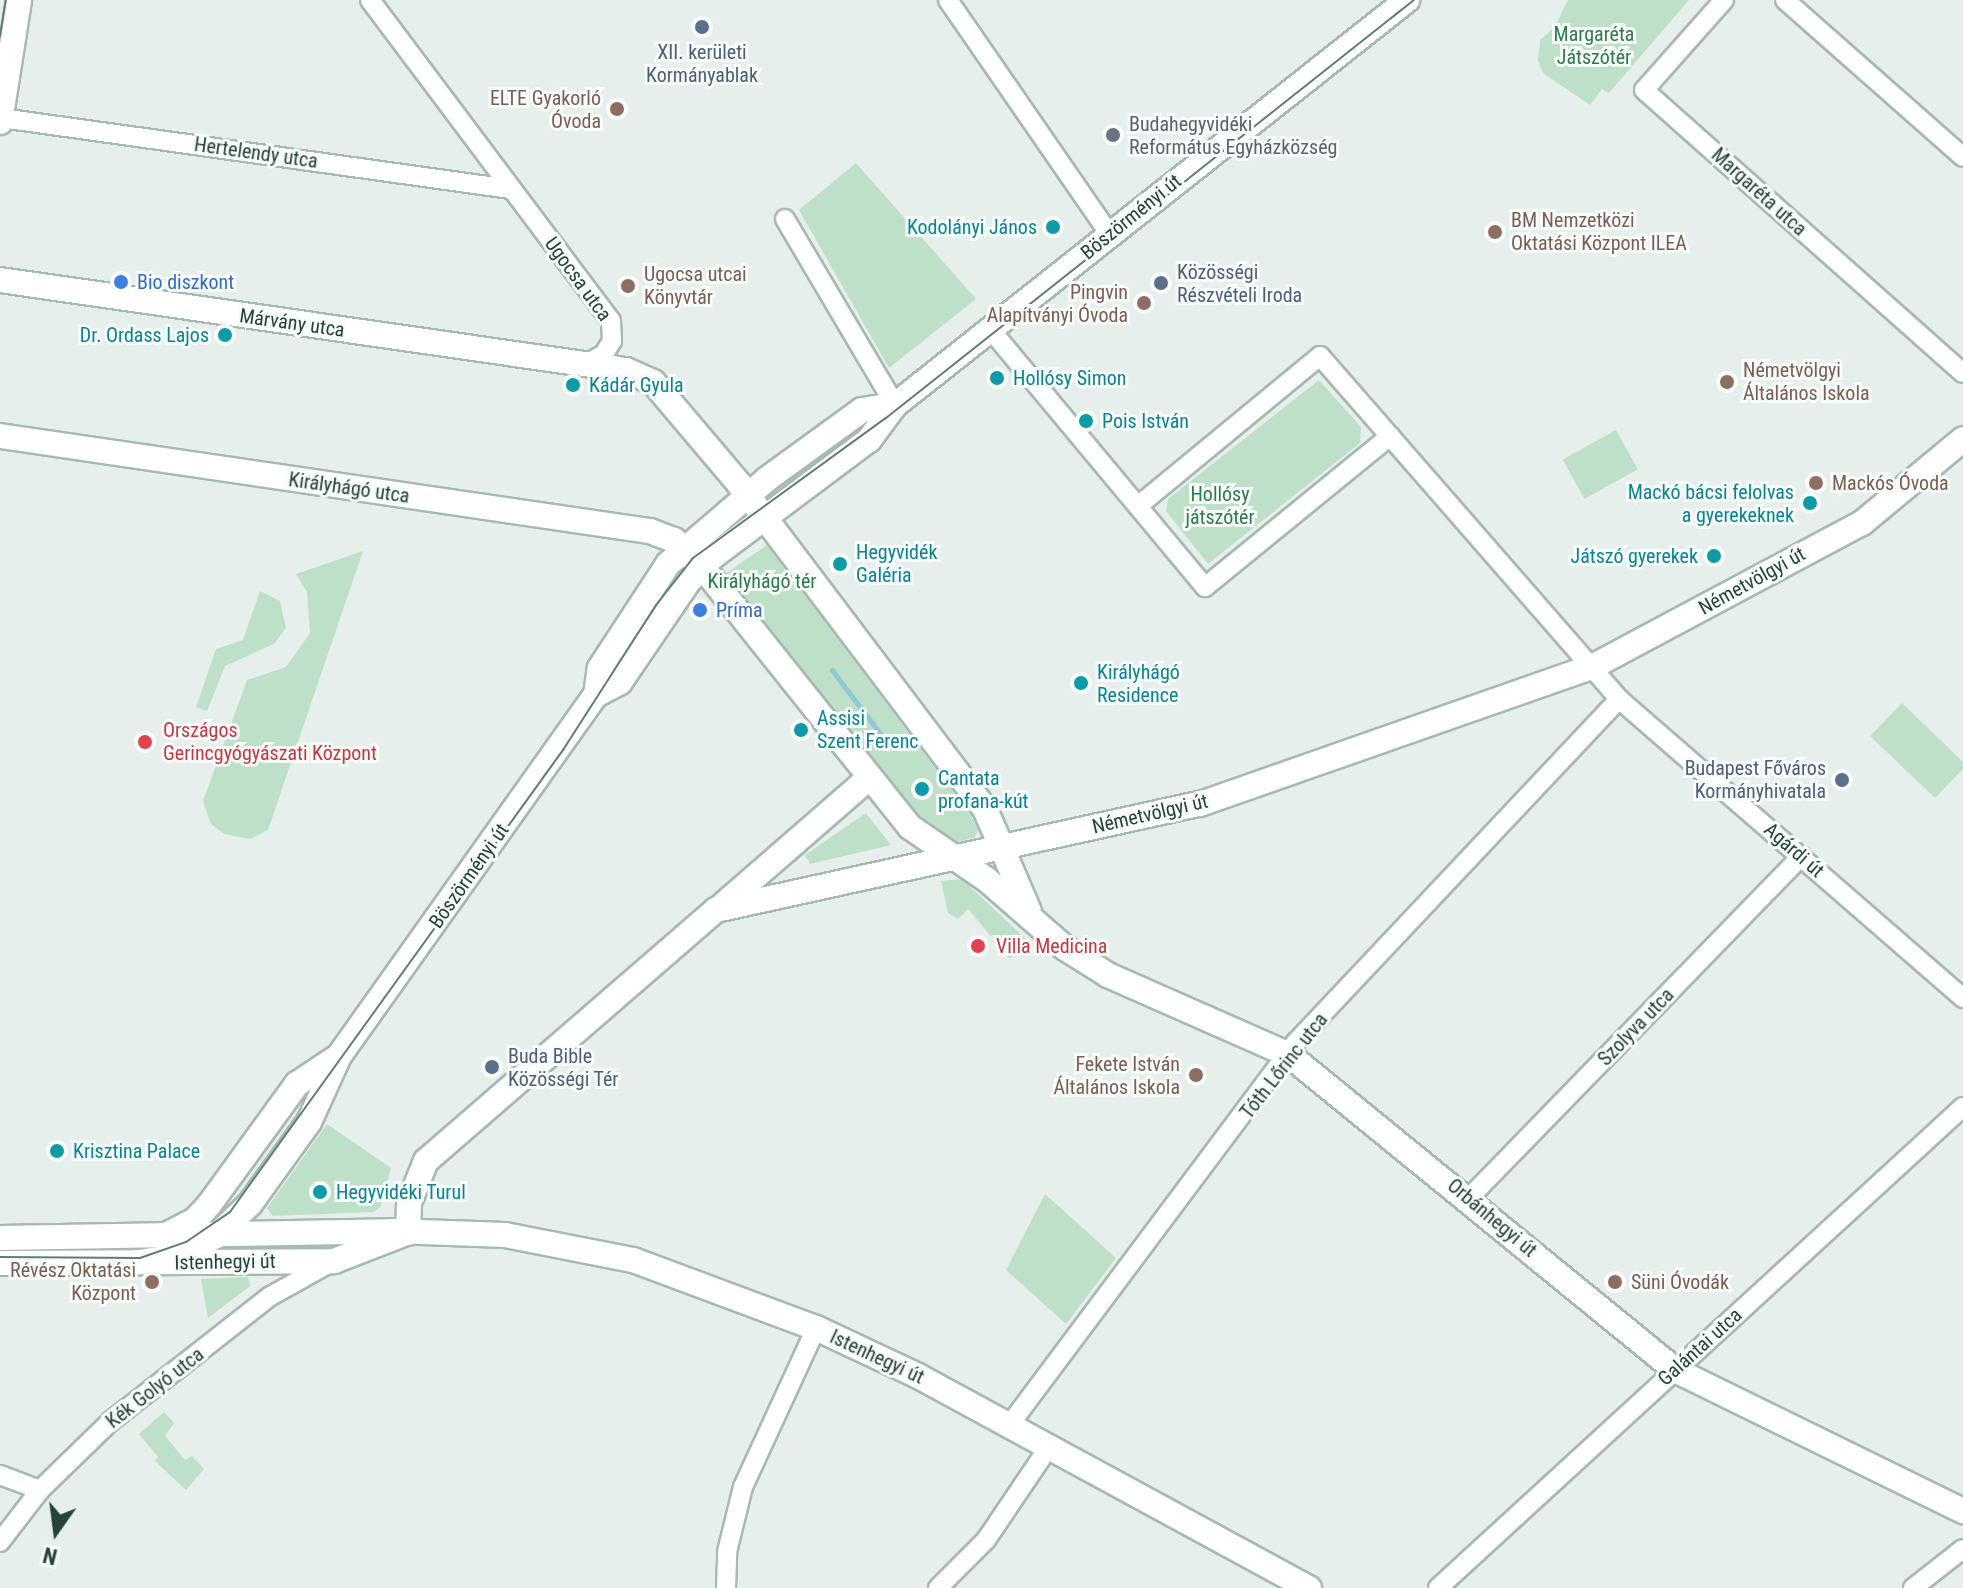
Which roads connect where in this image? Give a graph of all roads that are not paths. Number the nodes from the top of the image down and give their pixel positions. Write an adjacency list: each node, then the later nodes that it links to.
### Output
1 (19, 0): 7 (street)
2 (370, 0): 9 (street, Ugocsa utca)
3 (948, 0): 11 (street)
4 (1407, 0): 11 (street, Böszörményi út)
5 (1724, 0): 15 (street, Margaréta utca)
6 (1785, 0): 8 (street)
7 (0, 120): 9 (street, Hertelendy utca)
8 (1963, 157)
9 (510, 189): 14 (street, Ugocsa utca)
10 (785, 219): 16 (street)
11 (1110, 235): 13 (street, Böszörményi út)
12 (0, 280): 14 (street, Márvány utca)
13 (990, 329): 16 (street, Böszörményi út); 20 (street)
14 (584, 365): 21 (street)
15 (1963, 373)
16 (895, 405): 21 (street, Böszörményi út)
17 (0, 436): 22 (street, Királyhágó utca)
18 (1390, 436): 20 (street, Agárdi út); 20 (street); 23 (street, Agárdi út)
19 (1963, 439): 23 (street, Németvölgyi út)
20 (1138, 506)
21 (757, 508): 22 (street, Böszörményi út); 26 (street)
22 (692, 557): 25 (street); 33 (street, Böszörményi út)
23 (1592, 667): 24 (street, Agárdi út); 26 (street, Németvölgyi út)
24 (1619, 699): 27 (street, Agárdi út); 32 (street, Tóth Lőrinc utca)
25 (869, 778): 28 (street); 29 (street)
26 (1004, 846): 28 (street, Németvölgyi út); 30 (street, Orbánhegyi út)
27 (1802, 856): 31 (street, Agárdi út); 35 (street, Szolyva utca)
28 (956, 857): 29 (street, Németvölgyi út); 30 (street, Orbánhegyi út)
29 (716, 910): 37 (street, Németvölgyi út)
30 (1030, 913): 32 (street, Orbánhegyi út)
31 (1963, 998)
32 (1289, 1055): 35 (street, Orbánhegyi út); 47 (street, Tóth Lőrinc utca)
33 (339, 1056): 36 (street, Böszörményi út); 41 (street, Böszörményi út)
34 (1963, 1107): 46 (street, Galántai utca)
35 (1469, 1198): 46 (street, Orbánhegyi út)
36 (250, 1204): 38 (street, Istenhegyi út); 39 (street, Böszörményi út)
37 (408, 1233): 38 (street, Istenhegyi út); 42 (street, Istenhegyi út); 45 (street, Istenhegyi út)
38 (264, 1234): 39 (street, Istenhegyi út)
39 (216, 1236): 41 (street, Istenhegyi út); 44 (street, Böszörményi út)
40 (0, 1238): 41 (street, Istenhegyi út)
41 (150, 1239)
42 (334, 1261): 44 (street, Istenhegyi út); 50 (street, Kék Golyó utca)
43 (0, 1263): 44 (street)
44 (132, 1263)
45 (816, 1328): 47 (street, Istenhegyi út); 54 (street)
46 (1675, 1370): 51 (street, Orbánhegyi út); 57 (street, Galántai utca)
47 (1011, 1423): 48 (street, Istenhegyi út)
48 (1050, 1445): 55 (street); 56 (street, Istenhegyi út)
49 (0, 1475): 50 (street)
50 (40, 1490): 52 (street, Kék Golyó utca)
51 (1963, 1511)
52 (0, 1542)
53 (1963, 1549): 58 (street)
54 (726, 1588)
55 (938, 1588)
56 (1309, 1588)
57 (1438, 1588)
58 (1913, 1588)

